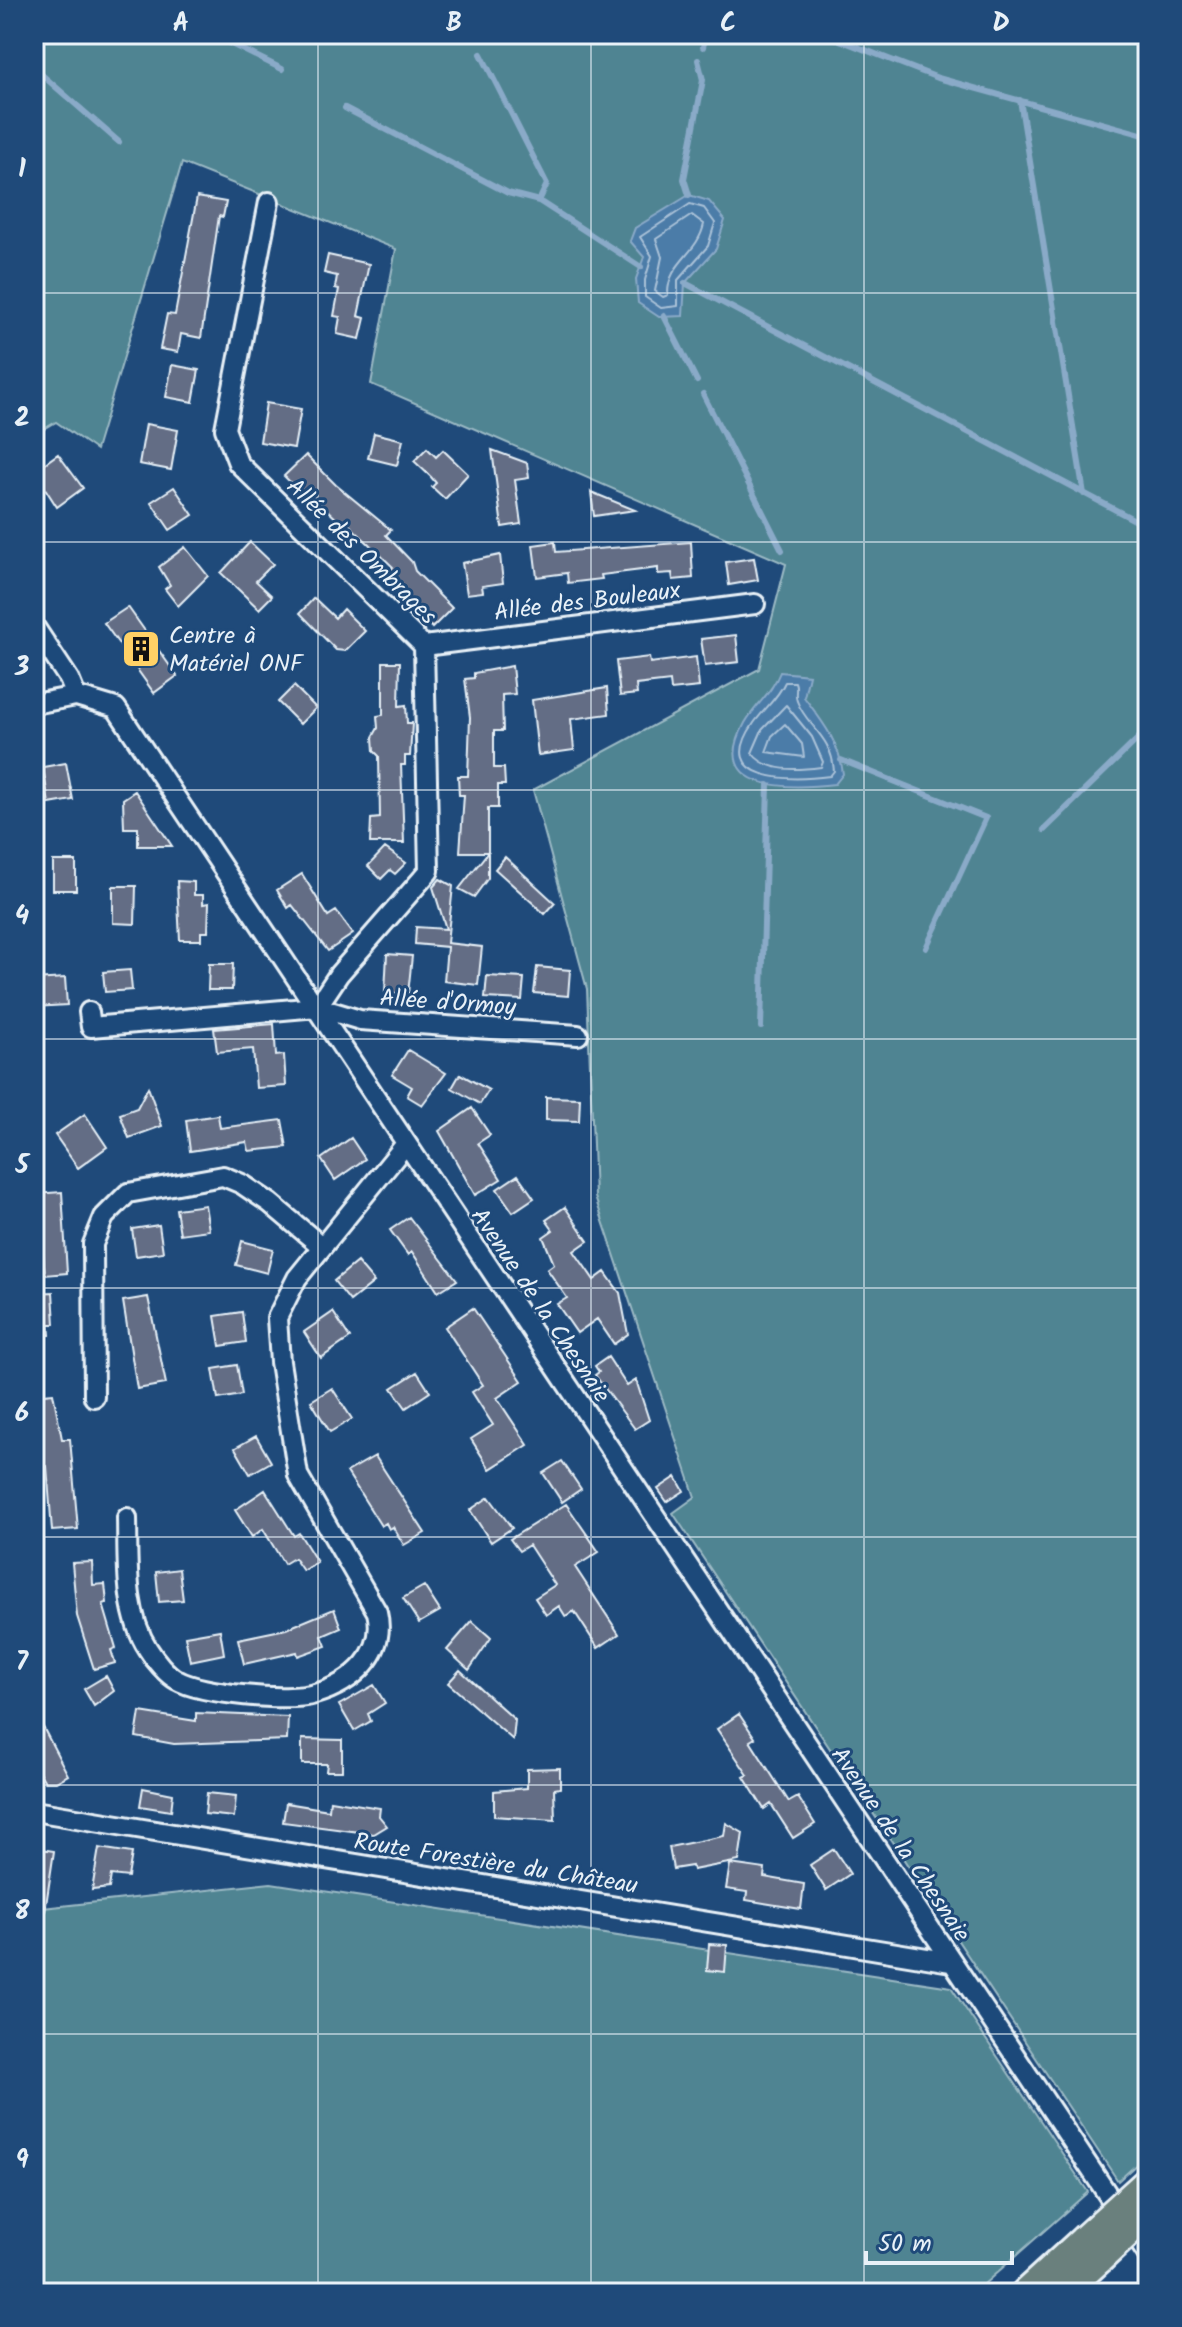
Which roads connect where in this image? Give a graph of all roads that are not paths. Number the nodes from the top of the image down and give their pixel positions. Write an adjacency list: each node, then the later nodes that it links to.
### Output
1 (269, 202): 4 (street, Allée des Ombrages)
2 (755, 604): 4 (street, Allée des Bouleaux)
3 (34, 626): 5 (street)
4 (424, 646): 7 (street, Allée des Ombrages)
5 (76, 696): 6 (street); 7 (street, Avenue de la Chesnaie)
6 (34, 704)
7 (317, 1007): 8 (street); 9 (street, Allée d'Ormoy); 10 (street, Avenue de la Chesnaie)
8 (89, 1012)
9 (578, 1035)
10 (405, 1145): 11 (street); 15 (street, Avenue de la Chesnaie)
11 (321, 1246): 12 (street); 13 (street)
12 (94, 1397)
13 (127, 1518)
14 (34, 1811): 15 (street, Route Forestière du Château)
15 (951, 1962): 19 (street, Avenue de la Chesnaie)
16 (1148, 2182): 18 (main road, bridge)
17 (1148, 2213): 18 (main road, bridge)
18 (1092, 2249): 20 (main road); 21 (main road)
19 (1148, 2255)
20 (1026, 2293)
21 (1062, 2293)

